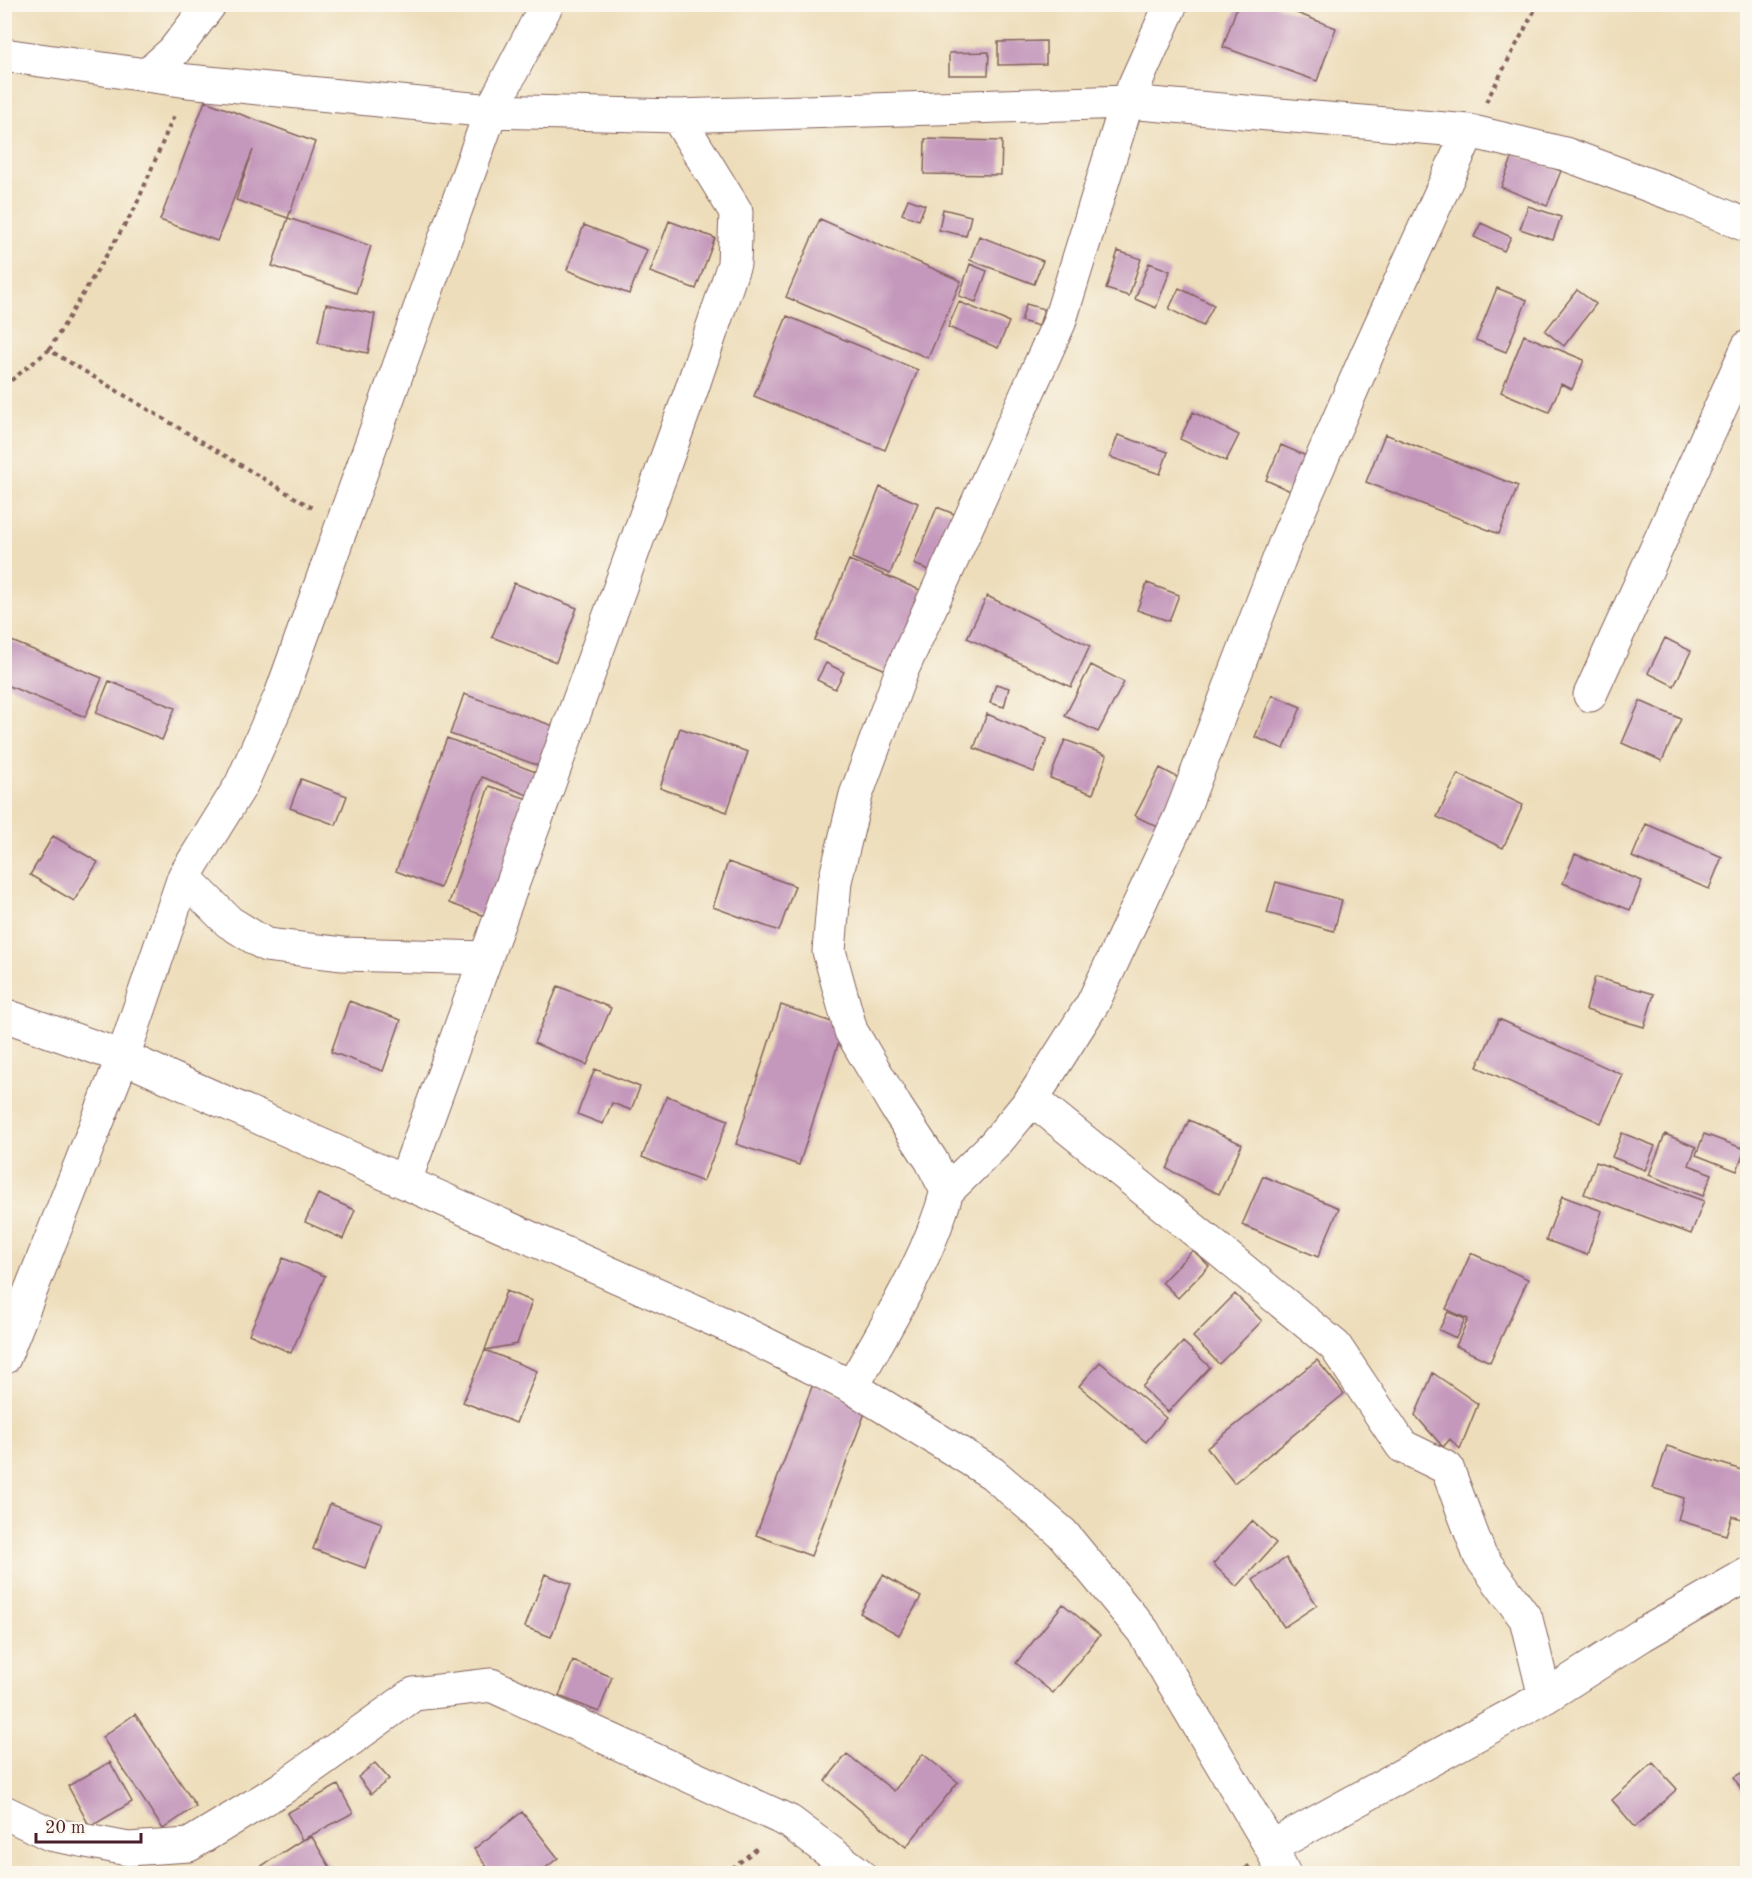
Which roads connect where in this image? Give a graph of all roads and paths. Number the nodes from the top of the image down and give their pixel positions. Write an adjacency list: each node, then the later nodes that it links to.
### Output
1 (210, 4): 6 (street)
2 (547, 4): 9 (street)
3 (1171, 4): 8 (street)
4 (1538, 4): 11 (path)
5 (4, 55): 6 (street)
6 (147, 75): 7 (street)
7 (188, 81): 9 (street); 14 (path)
8 (1127, 102): 10 (street); 11 (street); 24 (street)
9 (491, 111): 10 (street); 16 (street)
10 (677, 116): 19 (street)
11 (1470, 131): 12 (street); 22 (street)
12 (1748, 226)
13 (1748, 347): 17 (street)
14 (49, 350): 15 (path); 16 (path)
15 (4, 386)
16 (342, 526): 18 (street)
17 (1590, 695)
18 (184, 877): 19 (street); 21 (street)
19 (486, 958): 23 (street)
20 (4, 1015): 21 (street)
21 (123, 1057): 23 (street); 25 (street)
22 (1032, 1100): 24 (street); 28 (street)
23 (405, 1181): 26 (street)
24 (947, 1191): 26 (street)
25 (4, 1358)
26 (852, 1387): 30 (street)
27 (1748, 1574): 28 (street)
28 (1545, 1697): 30 (street)
29 (4, 1812): 31 (street)
30 (1277, 1860)
31 (859, 1874)

